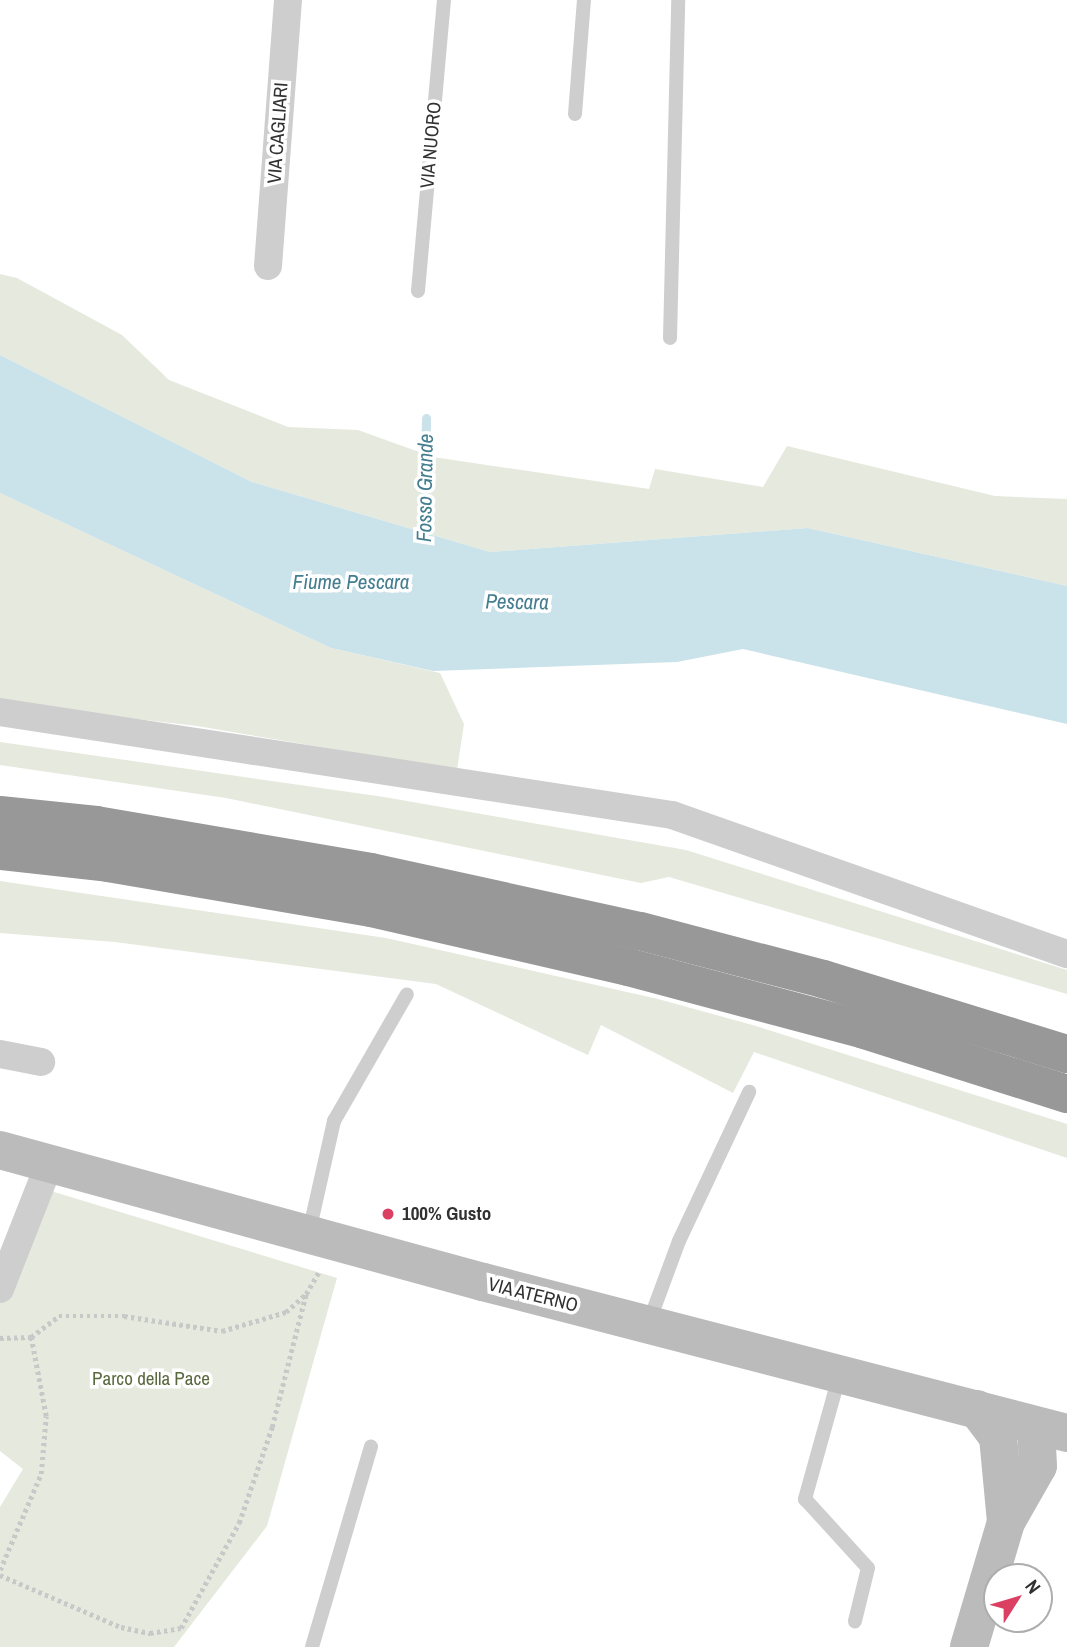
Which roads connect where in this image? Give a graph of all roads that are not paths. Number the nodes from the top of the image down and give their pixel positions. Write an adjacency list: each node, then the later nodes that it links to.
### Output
1 (288, 0): 6 (street, VIA CAGLIARI)
2 (444, 0): 7 (lane, VIA NUORO)
3 (584, 0): 5 (lane)
4 (678, 0): 8 (lane)
5 (575, 114)
6 (268, 266)
7 (418, 291)
8 (670, 338)
9 (0, 712): 12 (street)
10 (0, 815): 14 (highway)
11 (0, 851): 20 (highway)
12 (1067, 954)
13 (407, 994): 23 (lane)
14 (975, 1025): 15 (highway); 17 (highway)
15 (1067, 1026)
16 (0, 1054): 18 (street)
17 (1067, 1054)
18 (41, 1062)
19 (748, 1092): 25 (lane)
20 (1067, 1094)
21 (0, 1150): 22 (street, VIA ATERNO)
22 (50, 1162): 23 (street, VIA ATERNO); 24 (street)
23 (317, 1236): 25 (street, VIA ATERNO)
24 (0, 1289)
25 (649, 1324): 26 (street, VIA ATERNO)
26 (840, 1372): 27 (street, VIA ATERNO); 32 (lane)
27 (977, 1409): 28 (street, VIA ATERNO); 31 (street)
28 (1051, 1429): 31 (street)
29 (371, 1446): 33 (lane)
30 (1067, 1458): 31 (street)
31 (1012, 1502): 34 (street)
32 (855, 1621)
33 (312, 1647)
34 (968, 1647)

